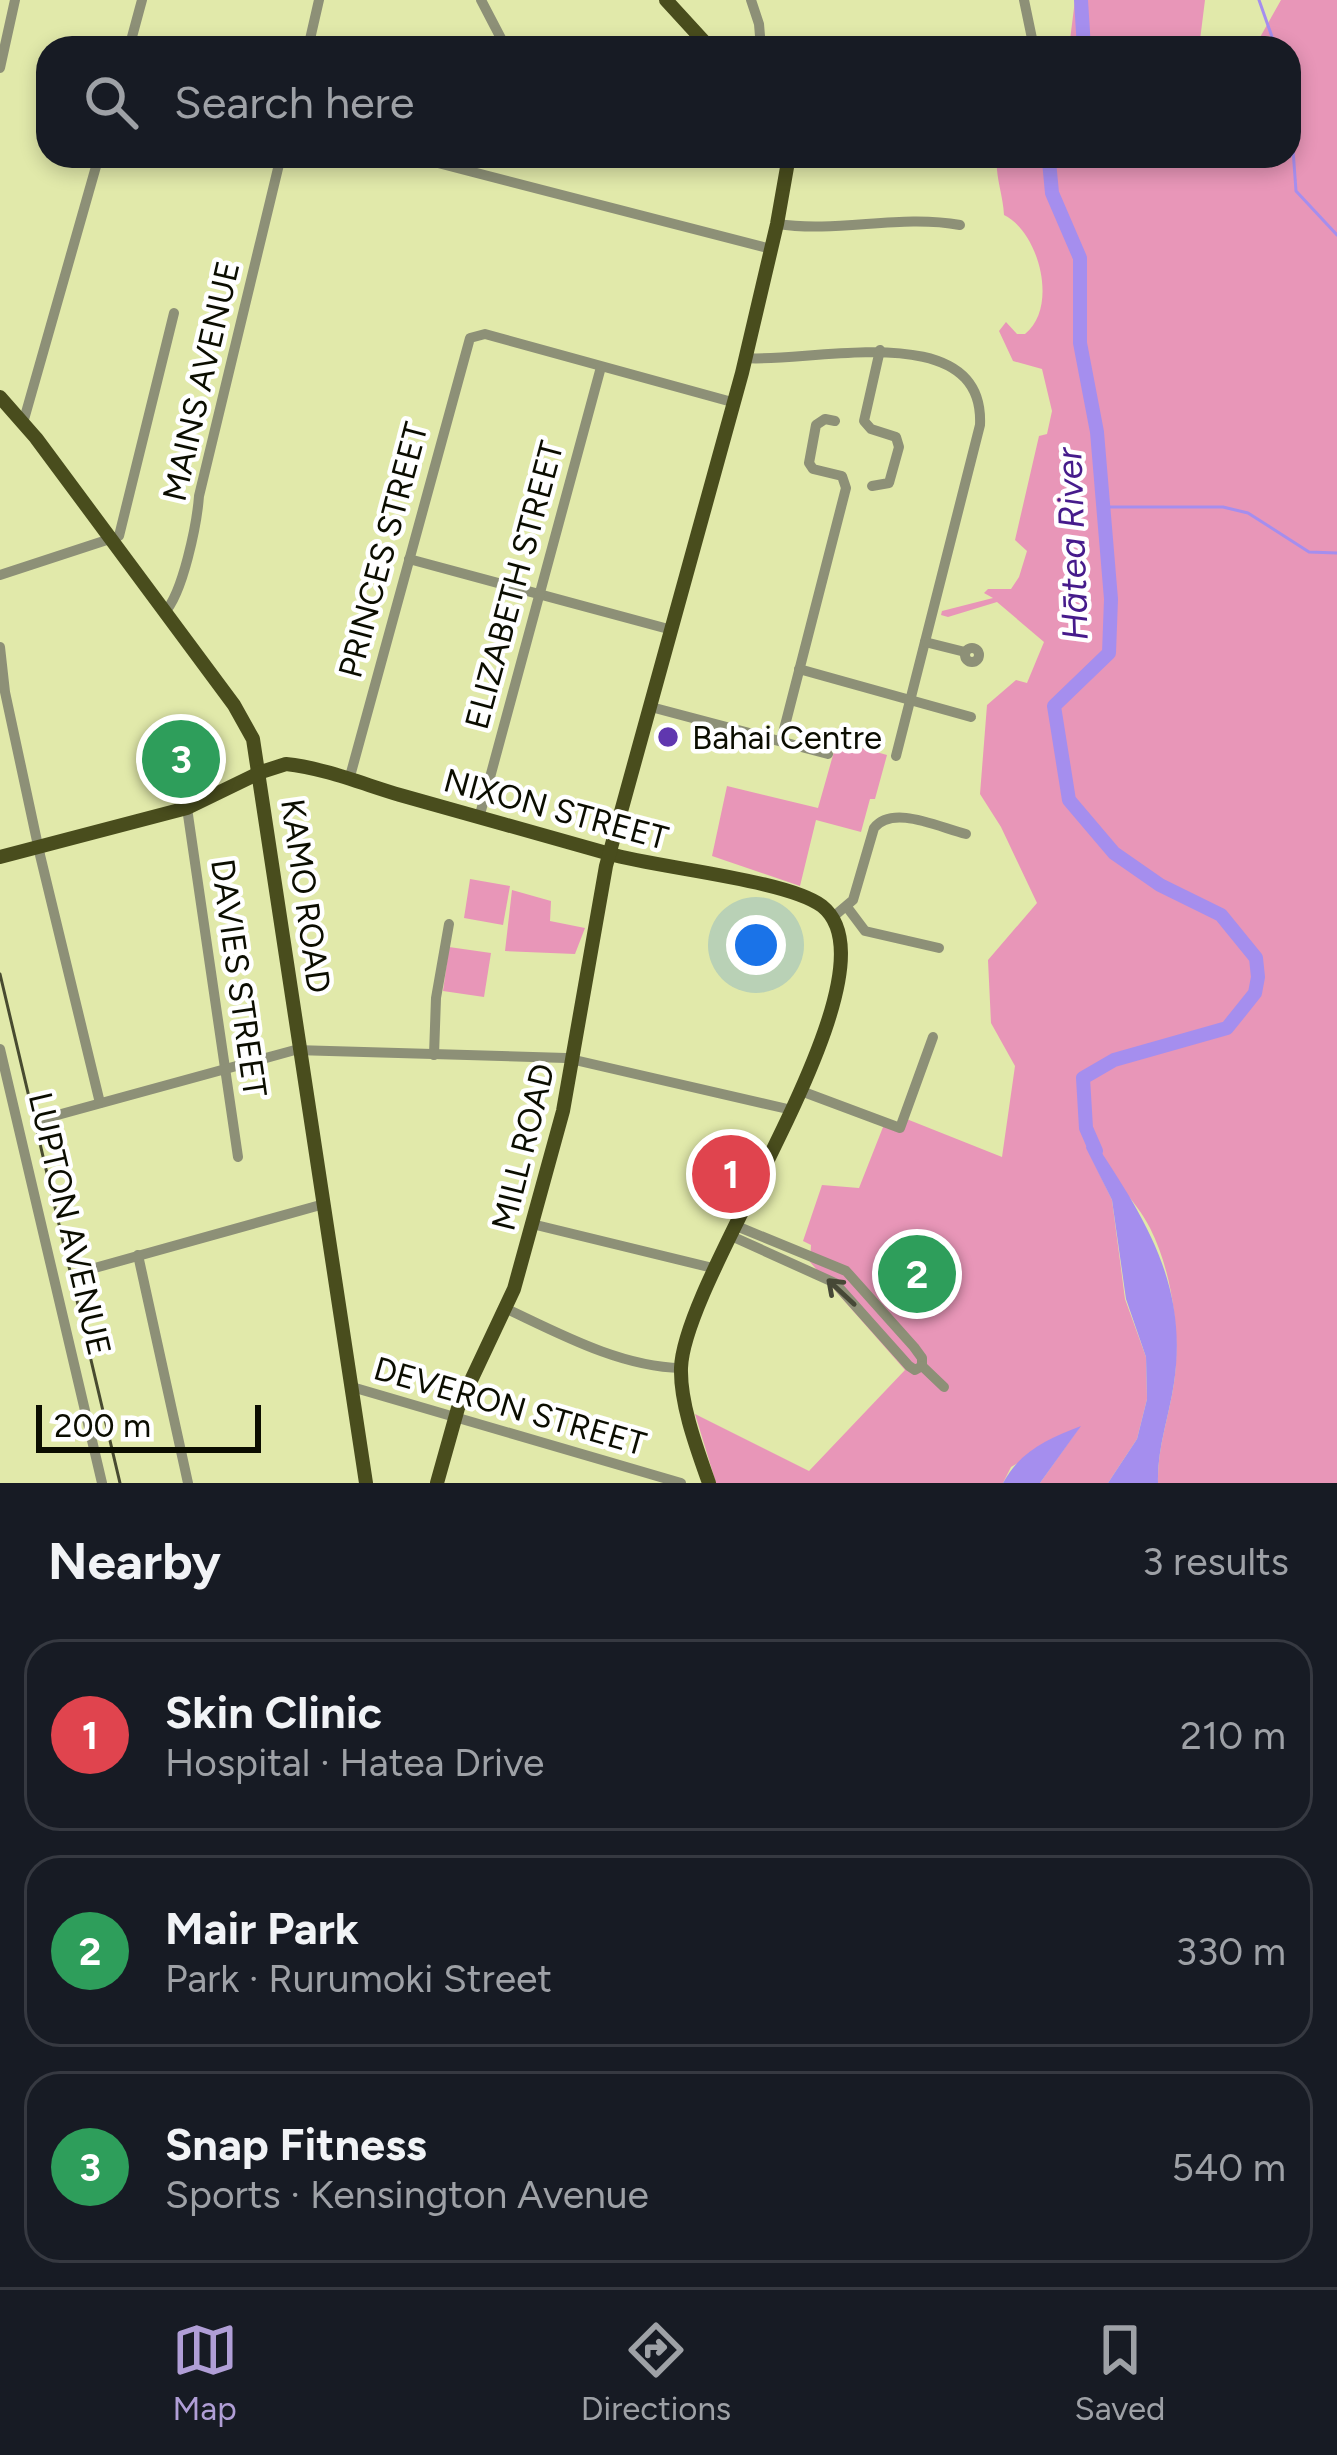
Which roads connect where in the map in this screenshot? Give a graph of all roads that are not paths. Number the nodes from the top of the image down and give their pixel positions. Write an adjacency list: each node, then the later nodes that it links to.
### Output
1 (15, 0): 14 (street)
2 (142, 0): 8 (street)
3 (319, 0): 9 (street)
4 (481, 0): 10 (street)
5 (666, 0): 11 (main road)
6 (751, 0): 12 (street)
7 (1024, 0): 13 (street)
8 (132, 36)
9 (311, 36)
10 (500, 36)
11 (699, 36)
12 (758, 36)
13 (1032, 36)
14 (0, 68)
15 (96, 168): 29 (street)
16 (278, 168): 35 (street, MAINS AVENUE)
17 (457, 168): 21 (street)
18 (787, 168): 19 (main road, MILL ROAD)
19 (777, 224): 20 (street); 21 (main road, MILL ROAD)
20 (960, 225)
21 (771, 249): 24 (main road, MILL ROAD)
22 (174, 313): 31 (street)
23 (880, 350): 24 (street); 30 (street); 37 (street)
24 (745, 358): 27 (main road, MILL ROAD)
25 (602, 367): 27 (street); 32 (street, PRINCES STREET); 34 (street, ELIZABETH STREET)
26 (0, 397): 29 (main road, KAMO ROAD)
27 (732, 402): 36 (main road, MILL ROAD)
28 (835, 422): 40 (street)
29 (23, 423): 31 (main road, KAMO ROAD)
30 (872, 486)
31 (111, 540): 33 (street); 35 (main road, KAMO ROAD)
32 (409, 559): 34 (street); 50 (street, PRINCES STREET)
33 (0, 575)
34 (539, 594): 36 (street); 53 (street, ELIZABETH STREET)
35 (164, 613): 44 (main road, KAMO ROAD)
36 (672, 630): 42 (main road, MILL ROAD)
37 (925, 642): 39 (street); 41 (street)
38 (0, 647): 55 (street)
39 (965, 652)
40 (799, 669): 41 (street); 45 (street)
41 (910, 699): 43 (street); 47 (street)
42 (651, 707): 45 (street); 52 (main road, MILL ROAD)
43 (971, 717)
44 (254, 739): 48 (main road); 49 (main road, KAMO ROAD)
45 (781, 741): 46 (street)
46 (828, 754)
47 (896, 756)
48 (286, 764): 49 (main road); 50 (main road, NIXON STREET)
49 (261, 772): 51 (main road); 64 (main road, KAMO ROAD)
50 (349, 780): 53 (main road, NIXON STREET)
51 (187, 808): 55 (main road); 68 (street, DAVIES STREET)
52 (621, 812): 56 (main road, MILL ROAD); 58 (main road)
53 (478, 818): 56 (main road, NIXON STREET)
54 (966, 834): 59 (street)
55 (40, 846): 57 (main road); 70 (street)
56 (609, 854): 58 (main road, NIXON STREET); 67 (main road, MILL ROAD)
57 (0, 857)
58 (637, 860): 60 (main road, NIXON STREET)
59 (847, 907): 60 (street); 62 (street)
60 (833, 917): 69 (main road)
61 (449, 925): 66 (street)
62 (939, 948)
63 (932, 1037): 69 (street)
64 (302, 1051): 66 (street); 68 (street); 74 (main road, KAMO ROAD)
65 (0, 1052): 87 (street, LUPTON AVENUE)
66 (434, 1055): 67 (street)
67 (573, 1060): 71 (street); 75 (main road, MILL ROAD)
68 (224, 1068): 70 (street); 73 (street, DAVIES STREET)
69 (801, 1090): 71 (main road)
70 (100, 1103): 72 (street)
71 (792, 1110): 76 (main road)
72 (43, 1119)
73 (238, 1156)
74 (324, 1204): 77 (street); 82 (main road, KAMO ROAD)
75 (532, 1224): 78 (street); 80 (main road, MILL ROAD)
76 (731, 1230): 78 (main road); 83 (street)
77 (138, 1256): 79 (street); 88 (street)
78 (713, 1268): 81 (main road)
79 (91, 1269)
80 (507, 1309): 81 (street); 84 (main road, MILL ROAD)
81 (681, 1368): 86 (main road)
82 (352, 1388): 84 (street, DEVERON STREET); 89 (main road, KAMO ROAD)
83 (944, 1388)
84 (455, 1417): 85 (street, DEVERON STREET); 90 (main road, MILL ROAD)
85 (658, 1479): 91 (street, DEVERON STREET)
86 (704, 1482)
87 (102, 1483)
88 (188, 1483)
89 (366, 1483)
90 (437, 1483)
91 (681, 1483)

